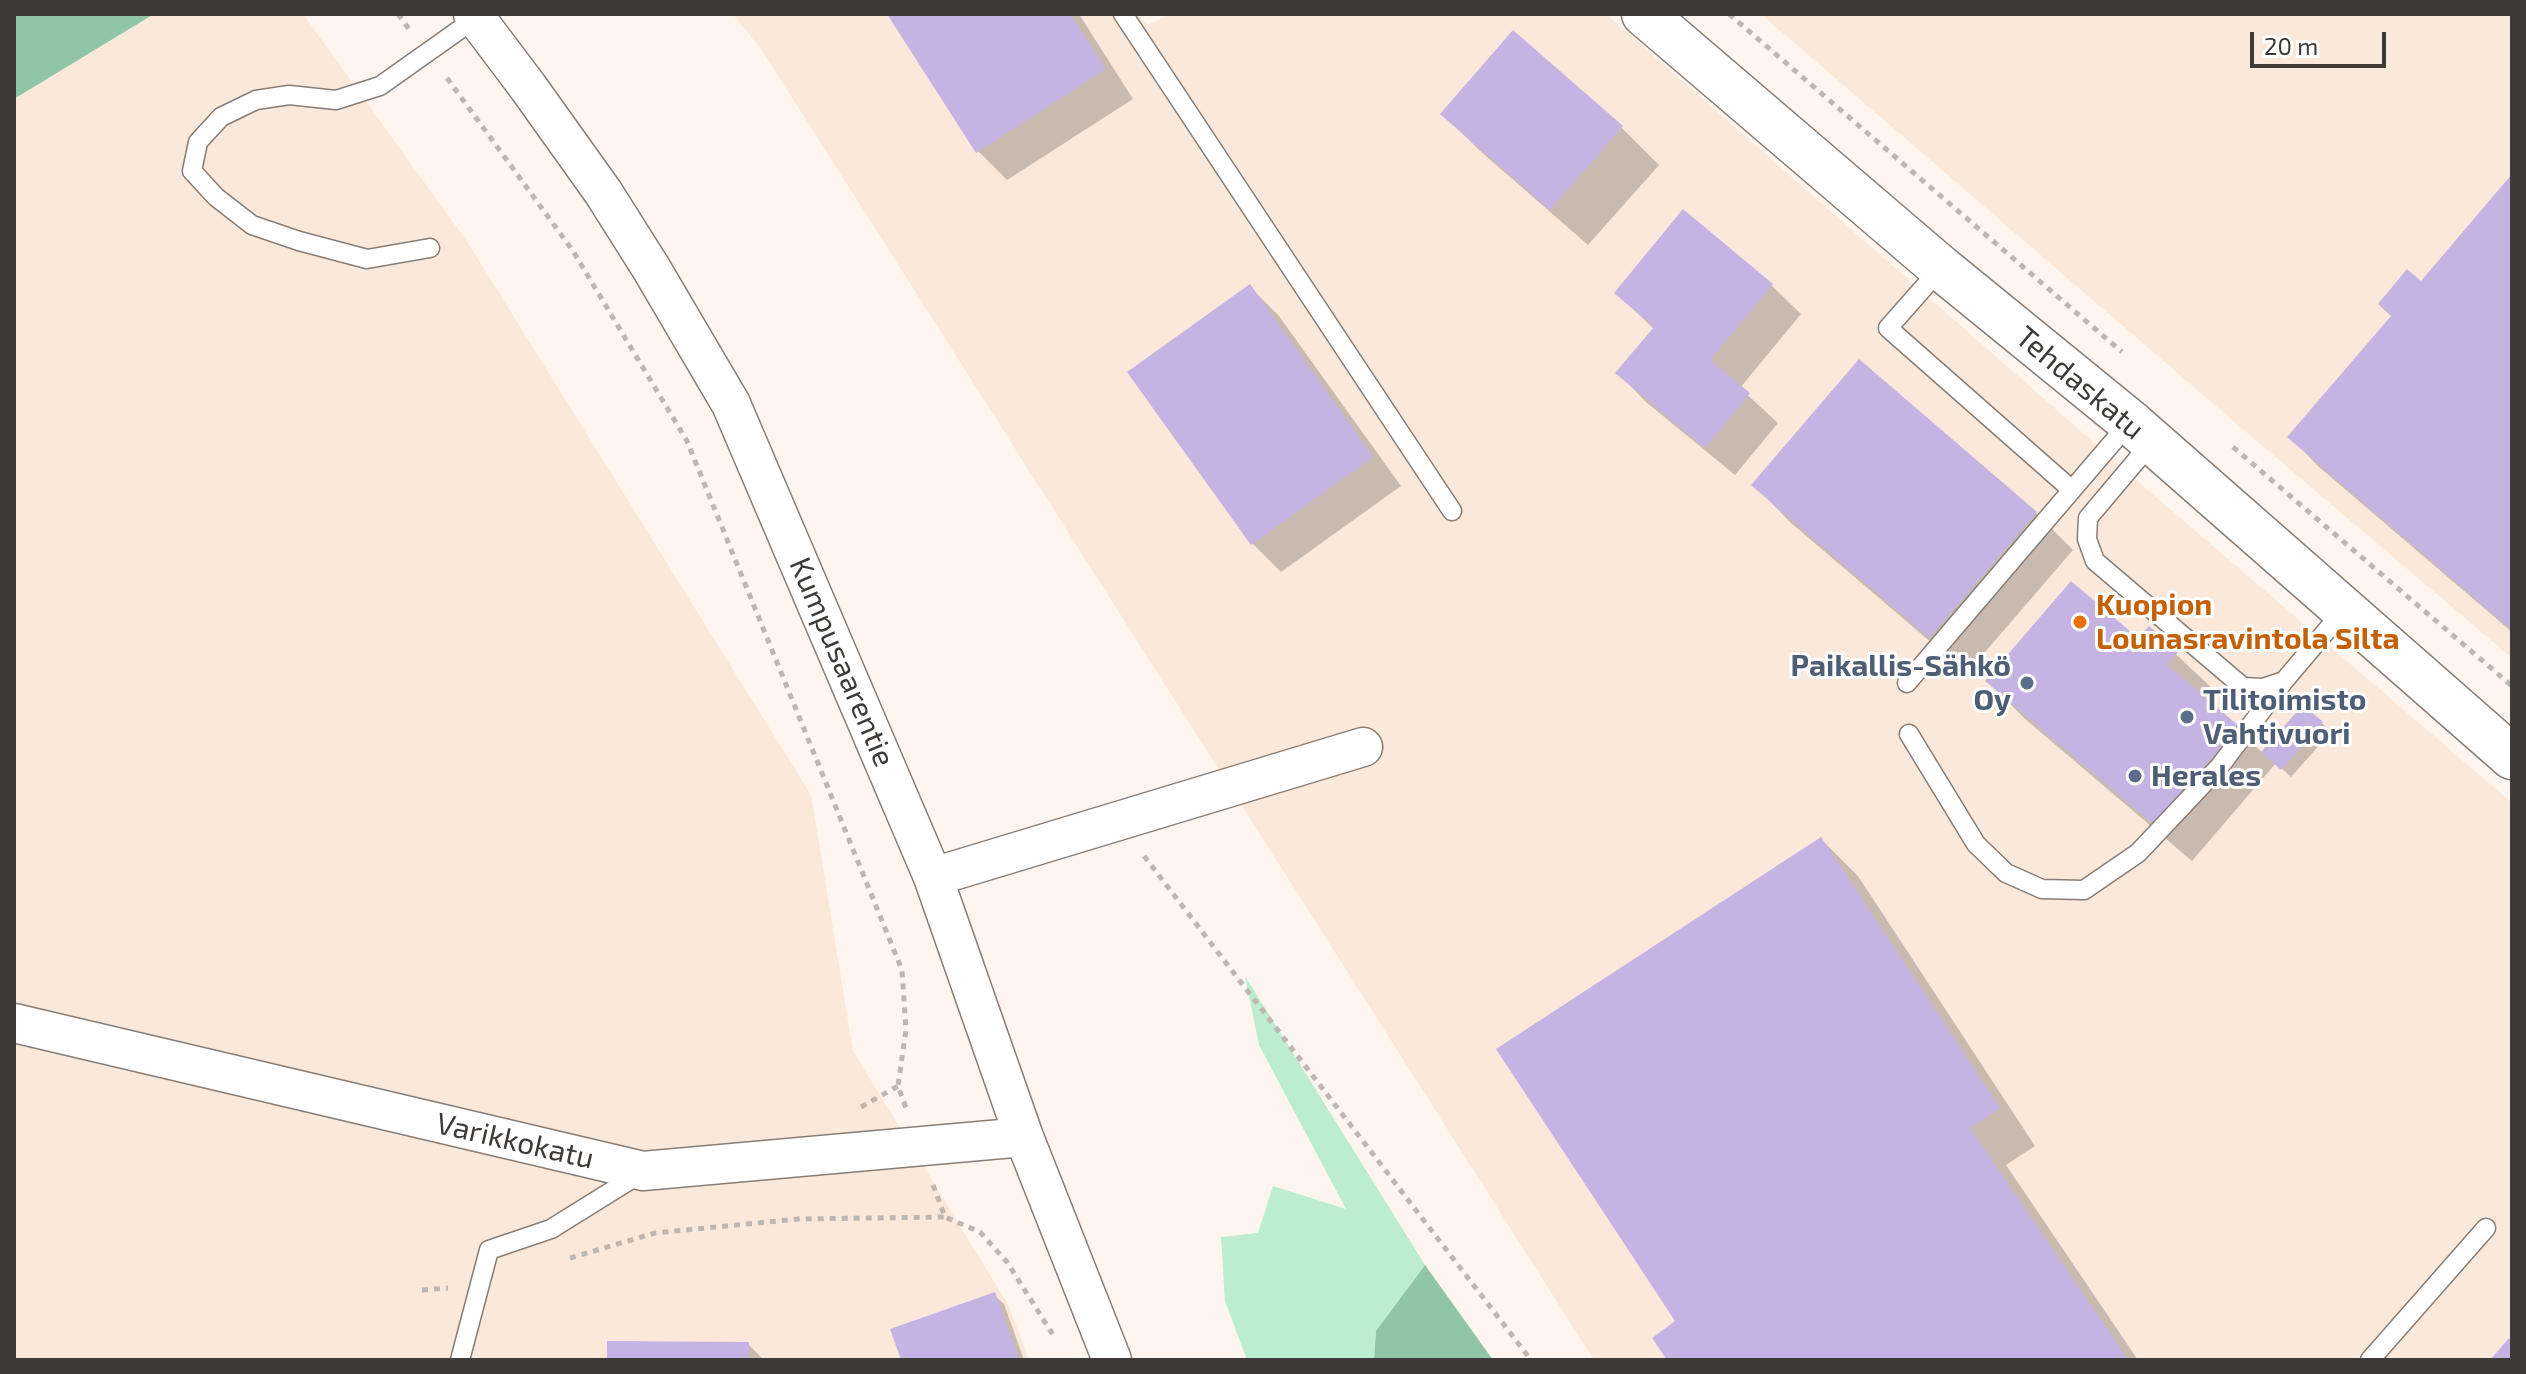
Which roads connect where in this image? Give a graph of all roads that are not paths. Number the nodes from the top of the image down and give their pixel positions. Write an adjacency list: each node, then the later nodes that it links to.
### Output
1 (1123, 14): 8 (lane)
2 (1644, 14): 5 (street, Tehdaskatu)
3 (474, 16): 4 (lane); 15 (street, Kumpusaarentie)
4 (430, 248)
5 (1941, 268): 6 (street, Tehdaskatu); 7 (lane)
6 (2141, 432): 7 (lane); 9 (street, Tehdaskatu); 10 (lane)
7 (2072, 490): 11 (lane)
8 (1452, 511)
9 (2344, 610): 10 (lane); 14 (street, Tehdaskatu)
10 (2284, 681): 12 (lane)
11 (1907, 683)
12 (1909, 734)
13 (1363, 747): 15 (street)
14 (2512, 757)
15 (933, 877): 17 (street, Kumpusaarentie)
16 (14, 1023): 18 (street, Varikkokatu)
17 (1024, 1137): 18 (street, Varikkokatu); 21 (street, Kumpusaarentie)
18 (643, 1171): 20 (lane)
19 (2486, 1228): 22 (lane)
20 (460, 1360)
21 (1112, 1360)
22 (2370, 1360)

